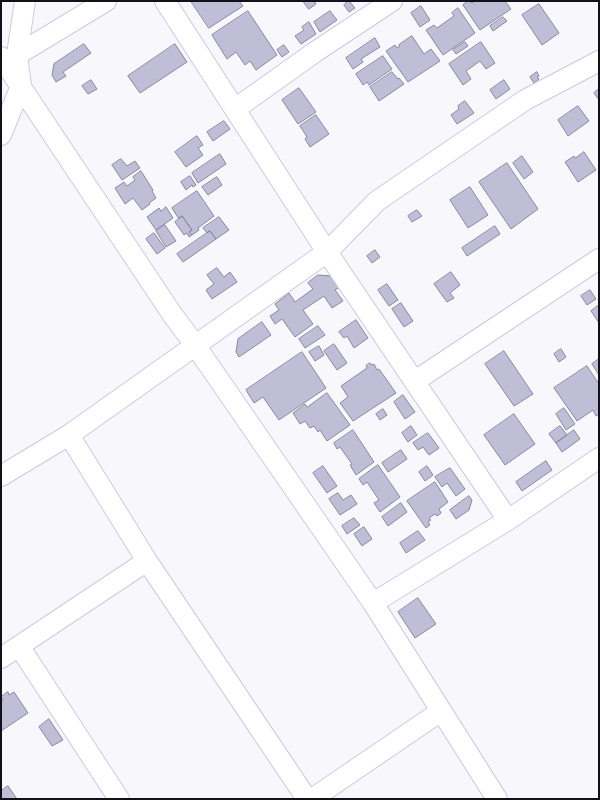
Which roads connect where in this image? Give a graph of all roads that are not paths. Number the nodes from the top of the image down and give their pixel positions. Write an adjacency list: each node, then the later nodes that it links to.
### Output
1 (25, 1): 5 (street)
2 (106, 1): 5 (street)
3 (165, 1): 8 (street)
4 (392, 1): 8 (street)
5 (9, 56): 7 (street)
6 (599, 61): 10 (street)
7 (21, 86): 9 (street); 12 (street)
8 (235, 109): 10 (street)
9 (1, 135)
10 (326, 252): 12 (street); 13 (street)
11 (599, 259): 13 (street)
12 (196, 345): 14 (street); 19 (street)
13 (414, 381): 17 (street)
14 (69, 435): 16 (street); 18 (street)
15 (599, 458): 17 (street)
16 (1, 476)
17 (508, 520): 19 (street)
18 (147, 561): 20 (street); 24 (street)
19 (373, 603): 22 (street)
20 (19, 646): 21 (street); 23 (street)
21 (1, 658)
22 (441, 711): 25 (street); 26 (street)
23 (119, 799)
24 (307, 799)
25 (312, 799)
26 (497, 799)

